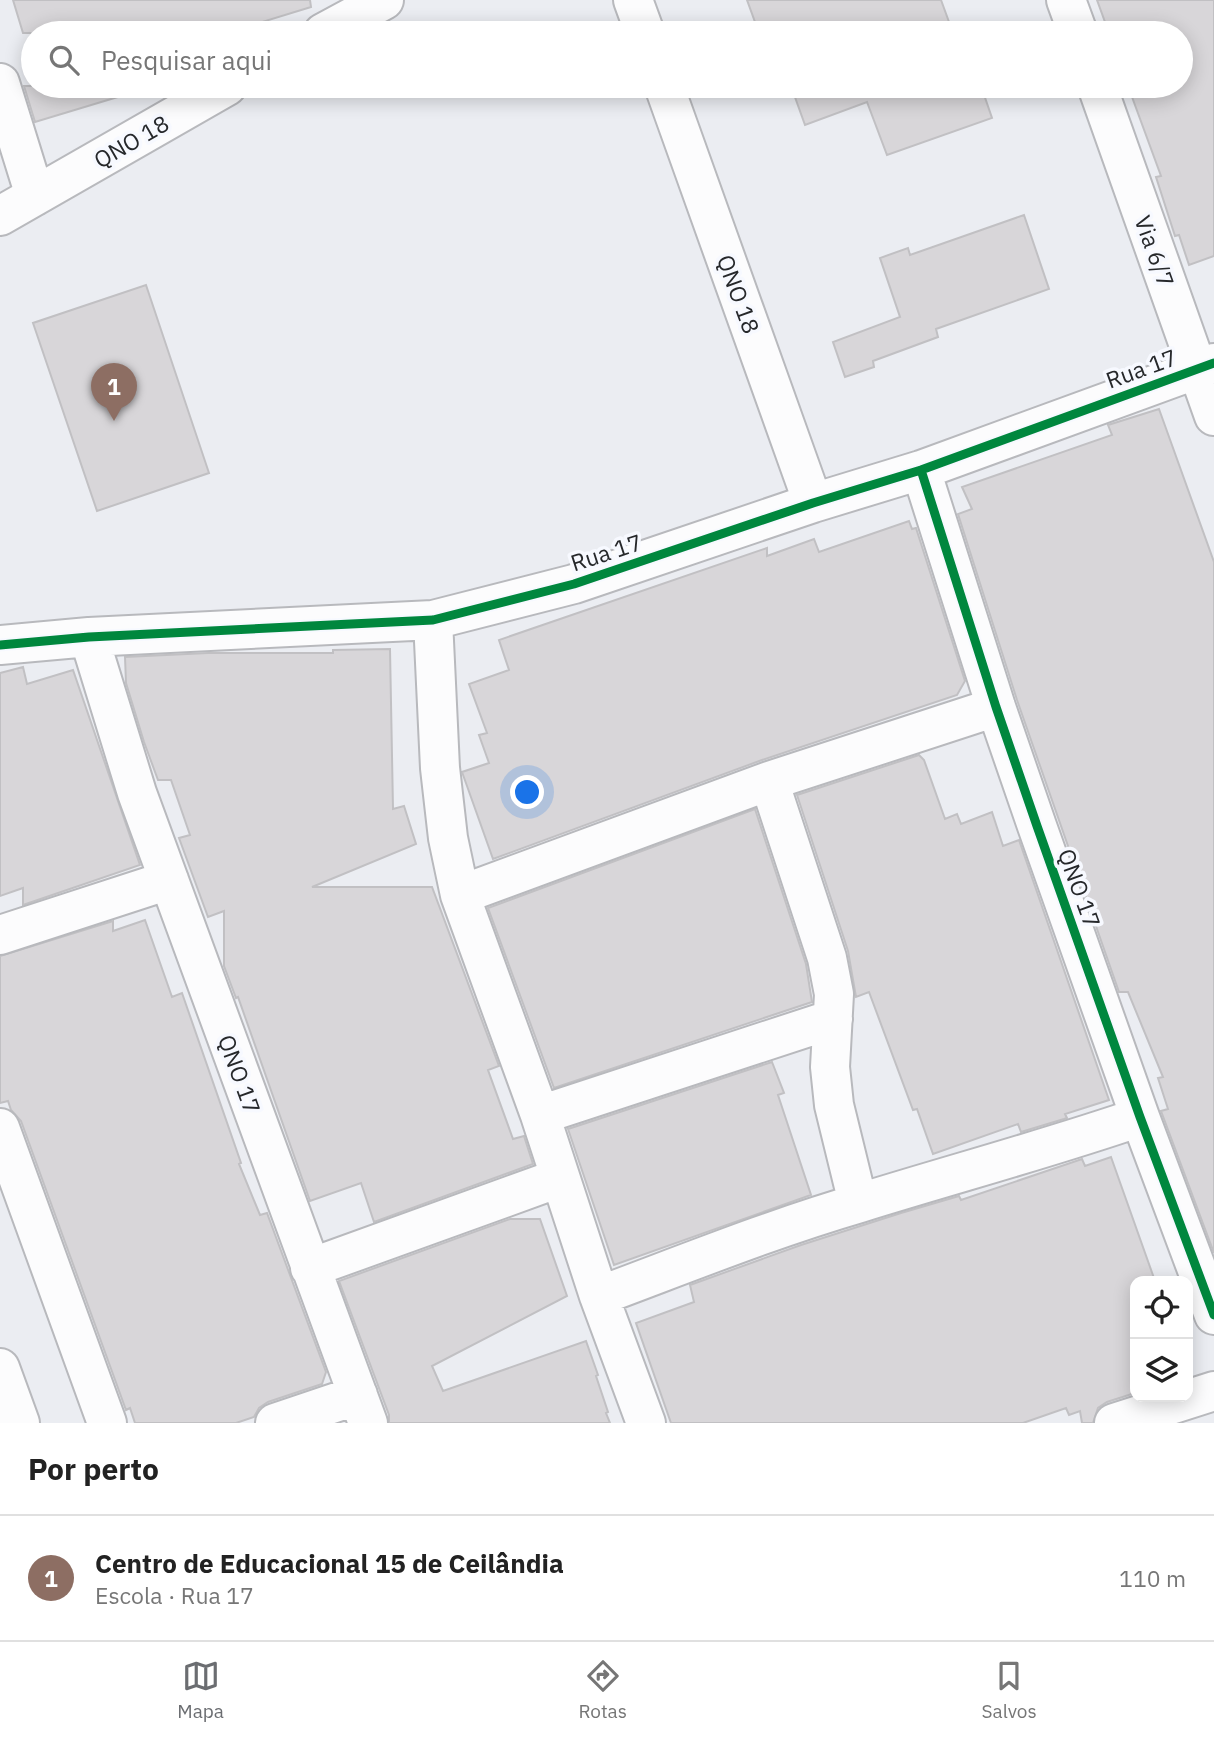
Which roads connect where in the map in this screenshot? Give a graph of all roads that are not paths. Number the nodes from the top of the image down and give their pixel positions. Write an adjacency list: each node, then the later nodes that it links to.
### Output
1 (384, 0): 4 (street)
2 (633, 0): 5 (street)
3 (1066, 0): 6 (street)
4 (345, 21)
5 (641, 21)
6 (1074, 21)
7 (0, 83): 11 (street)
8 (206, 98): 11 (street, QNO 18)
9 (668, 98): 16 (street, QNO 18)
10 (1102, 98): 13 (street, Via 6/7)
11 (35, 196): 12 (street, QNO 18)
12 (0, 216)
13 (1205, 365): 14 (street, Via 6/7); 15 (street, Rua 17)
14 (1214, 416)
15 (921, 470): 16 (street, Rua 17); 20 (street, QNO 17)
16 (813, 503): 17 (street, Rua 17)
17 (433, 620): 18 (street, Rua 17); 23 (street)
18 (89, 637): 19 (street, Rua 17); 22 (street, QNO 17)
19 (0, 645)
20 (996, 707): 21 (street); 27 (street, QNO 17)
21 (769, 781): 23 (street); 25 (street)
22 (169, 880): 24 (street); 32 (street, QNO 17)
23 (460, 895): 26 (street)
24 (0, 935)
25 (833, 1018): 26 (street); 30 (street)
26 (540, 1115): 29 (street)
27 (1140, 1117): 30 (street); 34 (street, QNO 17)
28 (0, 1128): 31 (street)
29 (559, 1178): 32 (street); 33 (street)
30 (858, 1203): 33 (street)
31 (15, 1216): 39 (street)
32 (310, 1268): 37 (street, QNO 17)
33 (599, 1296): 41 (street)
34 (1214, 1315)
35 (0, 1368): 38 (street)
36 (1214, 1391): 42 (street)
37 (363, 1409): 40 (street, QNO 17)
38 (20, 1423)
39 (107, 1423)
40 (275, 1423)
41 (646, 1423)
42 (1114, 1423)

